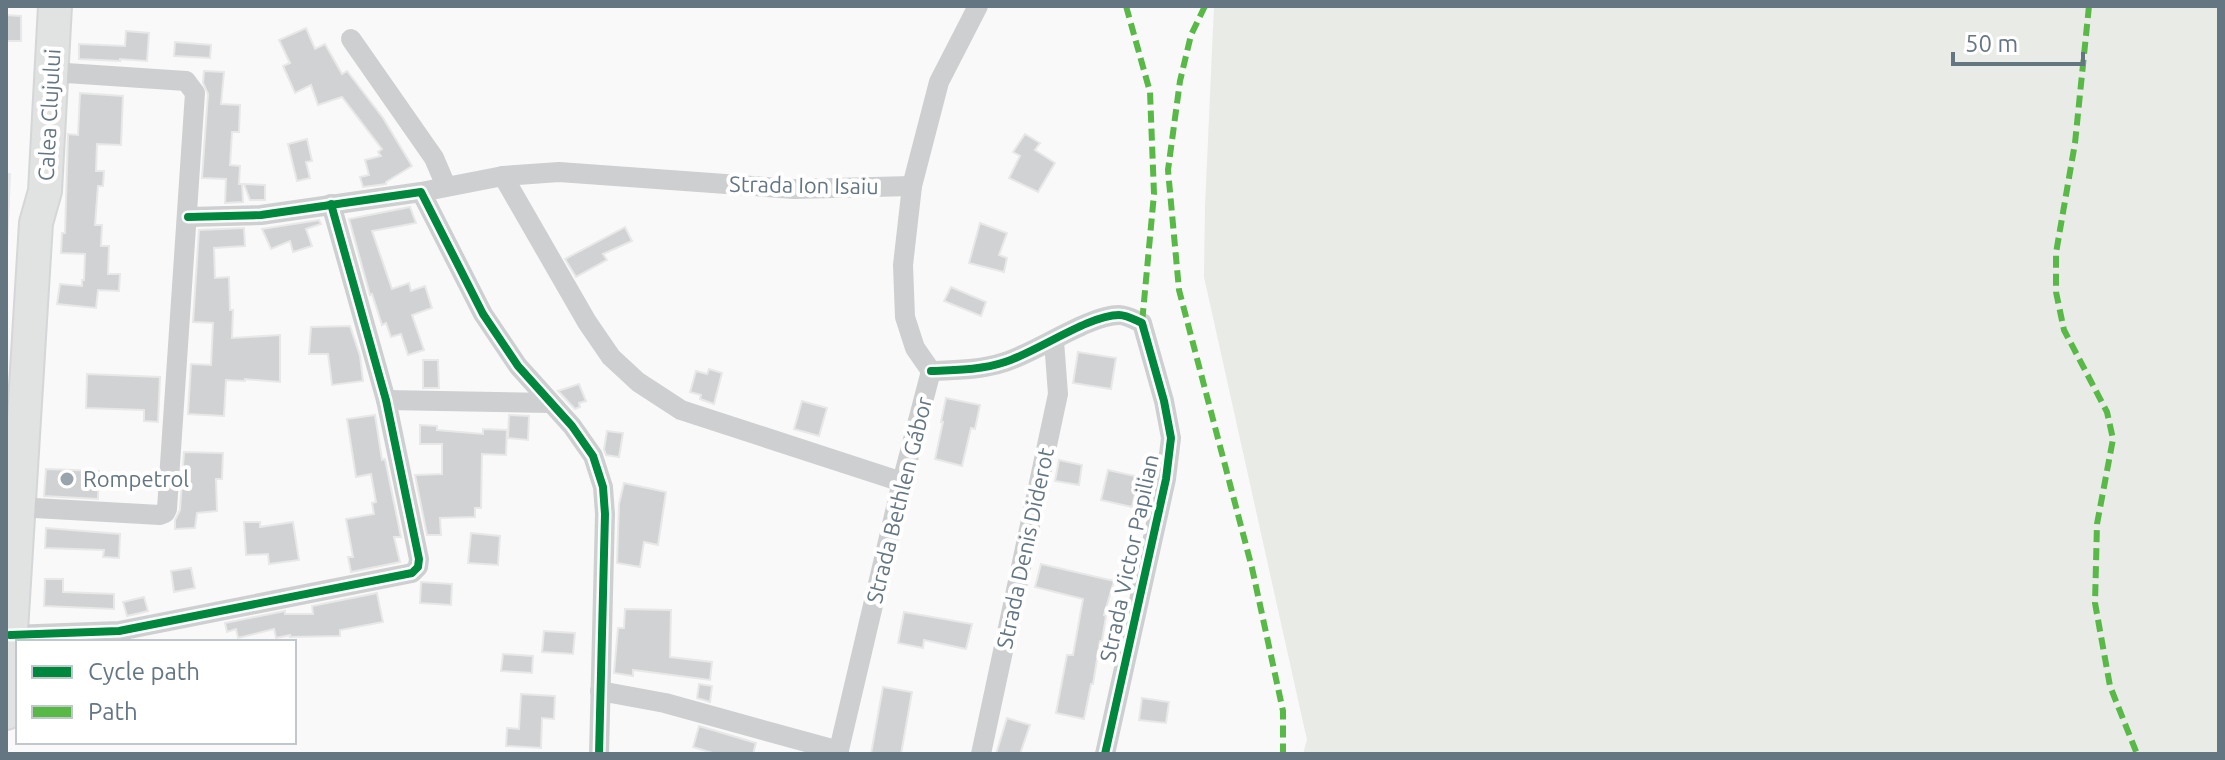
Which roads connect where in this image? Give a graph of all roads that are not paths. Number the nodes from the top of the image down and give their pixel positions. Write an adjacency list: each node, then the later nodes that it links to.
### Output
1 (36, 6): 12 (main road, Calea Clujului)
2 (55, 6): 5 (main road, Calea Clujului)
3 (978, 6): 8 (street)
4 (351, 39): 7 (street)
5 (51, 72): 11 (street); 12 (main road, Calea Clujului)
6 (503, 176): 7 (street, Strada Ion Isaiu); 8 (street, Strada Ion Isaiu); 18 (street)
7 (446, 186): 9 (street, Strada Ion Isaiu)
8 (912, 186): 15 (street)
9 (421, 192): 10 (street, Strada Ion Isaiu); 17 (street)
10 (331, 204): 11 (street, Strada Ion Isaiu); 16 (street)
11 (188, 217): 19 (street)
12 (36, 223): 19 (main road, Calea Clujului)
13 (1142, 323): 14 (street, Strada Bethlen Gábor); 26 (street, Strada Victor Papilian)
14 (1054, 341): 15 (street, Strada Bethlen Gábor); 25 (street, Strada Denis Diderot)
15 (931, 371): 18 (street, Strada Bethlen Gábor)
16 (386, 400): 17 (street); 20 (street)
17 (550, 403): 21 (street)
18 (902, 482): 23 (street, Strada Bethlen Gábor)
19 (17, 507): 20 (main road, Calea Clujului)
20 (10, 635): 22 (main road, Calea Clujului)
21 (600, 691): 23 (street); 24 (street)
22 (6, 713)
23 (839, 752)
24 (599, 754)
25 (981, 754)
26 (1105, 754)

